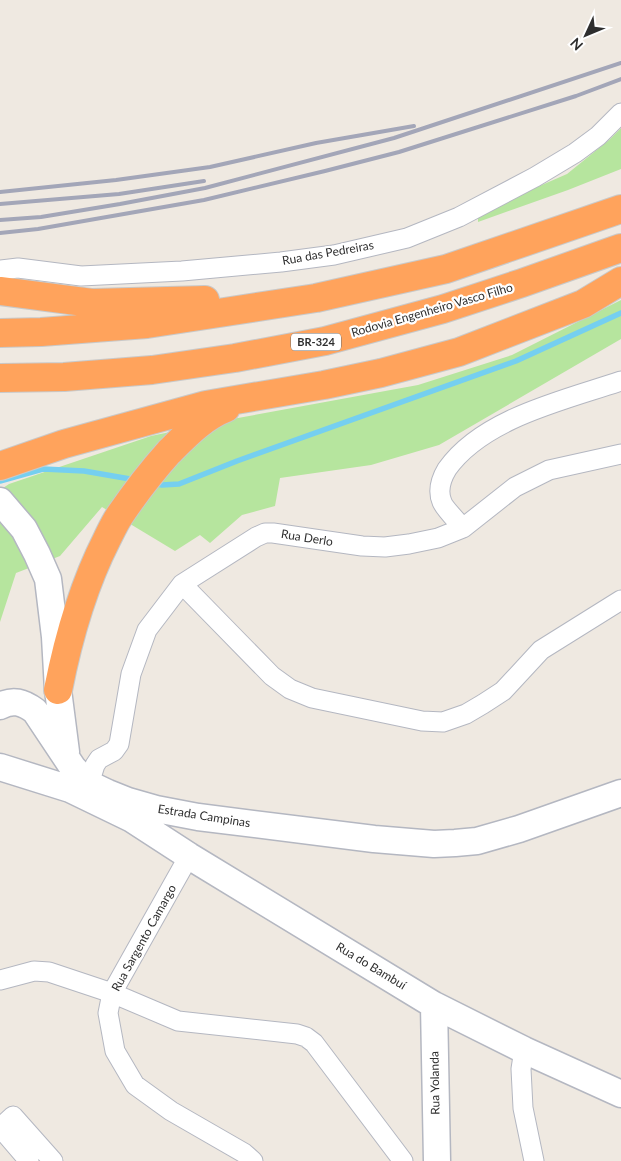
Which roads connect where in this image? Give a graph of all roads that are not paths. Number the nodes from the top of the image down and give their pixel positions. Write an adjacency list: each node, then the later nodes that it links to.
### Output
1 (621, 113): 4 (street, Rua das Pedreiras)
2 (621, 208): 7 (highway)
3 (621, 248): 9 (highway, Rodovia Engenheiro Vasco Filho / BR-324)
4 (0, 270)
5 (621, 281): 11 (highway)
6 (0, 291): 7 (highway)
7 (316, 298): 8 (highway)
8 (0, 333)
9 (0, 378)
10 (621, 382): 15 (street)
11 (257, 395): 13 (highway); 18 (highway)
12 (621, 454): 15 (street, Rua Derlo)
13 (0, 466)
14 (0, 501): 18 (main road)
15 (463, 528): 16 (street, Rua Derlo)
16 (182, 584): 17 (street); 22 (street, Rua Derlo)
17 (621, 600)
18 (58, 690): 20 (main road)
19 (0, 706): 20 (main road, Estrada Campinas)
20 (67, 759): 22 (main road, Estrada Campinas)
21 (0, 767): 25 (main road, Rua do Bambuí)
22 (89, 784): 24 (main road, Estrada Campinas)
23 (621, 793): 24 (main road, Estrada Campinas)
24 (198, 817): 25 (main road)
25 (185, 853): 27 (street, Rua Sargento Camargo); 28 (main road, Rua do Bambuí)
26 (0, 980): 27 (street)
27 (112, 993): 34 (street, Rua Sargento Camargo); 35 (street)
28 (434, 1005): 29 (main road, Rua do Bambuí); 36 (main road, Rua Yolanda)
29 (524, 1050): 30 (main road, Rua do Bambuí); 37 (street)
30 (621, 1094)
31 (4, 1124): 32 (street); 33 (street)
32 (29, 1161)
33 (53, 1161)
34 (253, 1161)
35 (403, 1161)
36 (437, 1161)
37 (534, 1161)

